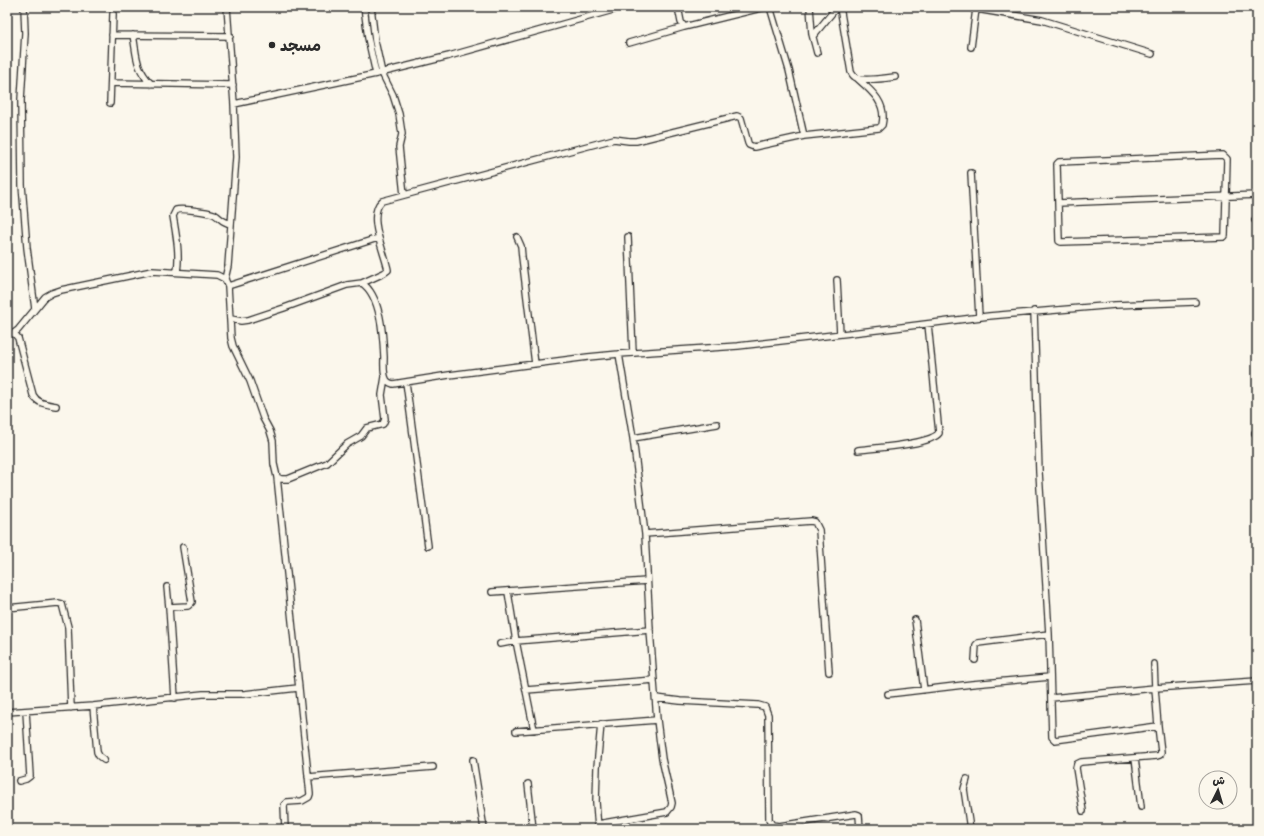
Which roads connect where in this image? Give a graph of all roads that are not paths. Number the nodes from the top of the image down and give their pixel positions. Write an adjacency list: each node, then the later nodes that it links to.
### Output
1 (24, 7): 48 (street)
2 (227, 7): 18 (street)
3 (364, 7): 24 (street)
4 (371, 7): 24 (street)
5 (630, 7): 24 (street)
6 (678, 7): 15 (street)
7 (765, 7): 15 (street)
8 (770, 7): 32 (street)
9 (810, 7): 19 (street)
10 (837, 7): 19 (street)
11 (840, 7): 26 (street)
12 (964, 7): 13 (street)
13 (976, 9): 21 (street); 23 (street)
14 (113, 14): 16 (street)
15 (684, 27): 20 (street)
16 (112, 35): 17 (street); 27 (street)
17 (133, 35): 18 (street); 28 (street)
18 (230, 36): 29 (street)
19 (813, 36): 22 (street)
20 (629, 43)
21 (970, 47)
22 (818, 53)
23 (1152, 54)
24 (379, 73): 31 (street); 34 (street)
25 (895, 77): 26 (street)
26 (858, 79): 32 (street)
27 (111, 83): 28 (street); 30 (street)
28 (151, 84): 29 (street)
29 (233, 85): 31 (street)
30 (110, 103)
31 (234, 104): 38 (street)
32 (804, 136): 34 (street)
33 (971, 173): 50 (street)
34 (404, 195): 41 (street)
35 (1257, 195): 36 (street)
36 (1225, 196): 37 (street); 37 (street); 37 (street)
37 (1058, 202)
38 (231, 224): 42 (street); 43 (street)
39 (517, 237): 58 (street)
40 (628, 237): 56 (street)
41 (378, 238): 45 (street); 46 (street)
42 (177, 272): 43 (street); 48 (street)
43 (225, 279): 46 (street)
44 (837, 280): 54 (street)
45 (362, 283): 51 (street); 59 (street)
46 (228, 286): 51 (street)
47 (1196, 302): 49 (street)
48 (35, 309): 53 (street)
49 (1034, 311): 50 (street); 77 (street)
50 (979, 317): 52 (street)
51 (231, 318): 65 (street)
52 (928, 324): 54 (street); 64 (street)
53 (14, 333): 55 (street); 61 (street)
54 (840, 334): 56 (street)
55 (7, 335)
56 (633, 353): 57 (street)
57 (619, 354): 58 (street); 63 (street)
58 (535, 364): 60 (street)
59 (385, 377): 60 (street); 65 (street)
60 (406, 382): 67 (street)
61 (56, 406)
62 (717, 424): 63 (street)
63 (633, 438): 66 (street)
64 (858, 450)
65 (277, 477): 86 (street)
66 (645, 534): 69 (street); 82 (street)
67 (428, 546)
68 (183, 547): 73 (street)
69 (647, 581): 72 (street); 76 (street)
70 (166, 587): 73 (street)
71 (492, 592): 72 (street)
72 (508, 592): 78 (street)
73 (169, 607): 91 (street)
74 (7, 608): 95 (street)
75 (915, 620): 89 (street)
76 (650, 630): 78 (street); 84 (street)
77 (1048, 634): 80 (street); 83 (street)
78 (516, 641): 79 (street); 88 (street)
79 (500, 644)
80 (975, 660)
81 (1154, 664): 87 (street)
82 (829, 672)
83 (1050, 677): 89 (street); 93 (street)
84 (654, 680): 88 (street); 92 (street)
85 (1257, 681): 87 (street)
86 (298, 688): 91 (street); 107 (street)
87 (1155, 688): 93 (street); 100 (street)
88 (526, 690): 101 (street)
89 (924, 690): 90 (street)
90 (888, 694)
91 (175, 698): 94 (street)
92 (656, 698): 98 (street); 117 (street)
93 (1051, 698): 100 (street)
94 (93, 706): 95 (street); 104 (street)
95 (71, 708): 96 (street)
96 (26, 711): 97 (street); 109 (street)
97 (7, 712)
98 (657, 720): 99 (street); 113 (street)
99 (601, 724): 101 (street); 113 (street)
100 (1158, 726): 103 (street)
101 (534, 730): 102 (street)
102 (516, 731)
103 (1135, 758): 111 (street); 112 (street)
104 (104, 760)
105 (473, 760): 115 (street)
106 (433, 767): 107 (street)
107 (308, 778): 114 (street)
108 (967, 778): 118 (street)
109 (20, 781)
110 (528, 784): 116 (street)
111 (1141, 807)
112 (1083, 811)
113 (598, 826)
114 (284, 829)
115 (484, 829)
116 (534, 829)
117 (860, 829)
118 (970, 829)

